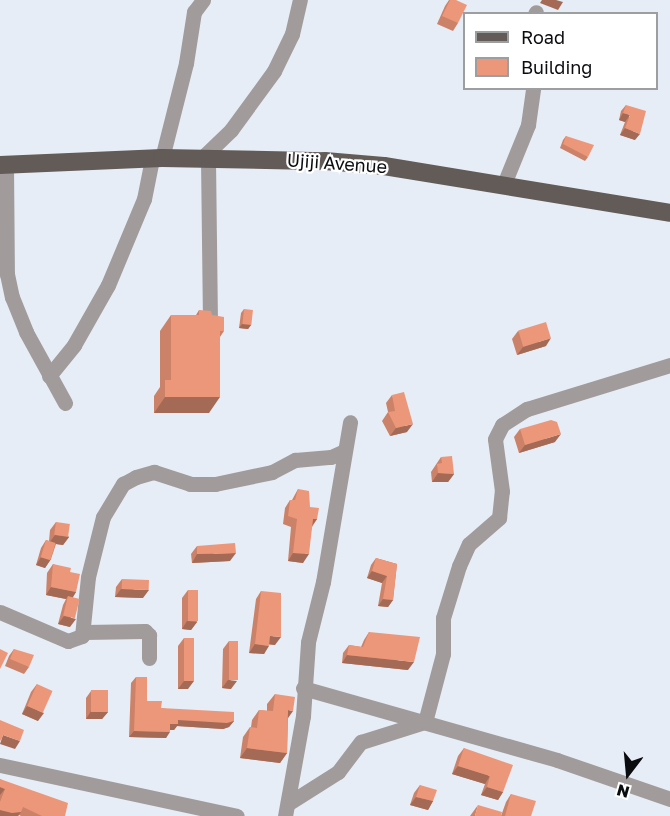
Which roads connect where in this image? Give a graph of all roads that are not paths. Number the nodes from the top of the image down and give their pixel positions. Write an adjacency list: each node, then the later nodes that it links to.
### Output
1 (203, 0): 4 (street)
2 (300, 0): 5 (street)
3 (532, 90): 7 (street)
4 (157, 158): 5 (main road, Ujiji Avenue); 6 (main road, Ujiji Avenue); 11 (street)
5 (205, 159): 7 (main road, Ujiji Avenue); 9 (street)
6 (3, 165): 11 (street)
7 (504, 184): 8 (main road, Ujiji Avenue)
8 (670, 213)
9 (210, 324)
10 (670, 365): 19 (street)
11 (50, 376): 12 (street)
12 (64, 403)
13 (350, 422): 14 (street)
14 (342, 452): 16 (street); 18 (street)
15 (0, 612): 16 (street)
16 (85, 632): 17 (street)
17 (149, 658)
18 (303, 688): 19 (street); 22 (street)
19 (425, 722): 21 (street); 22 (street)
20 (0, 765): 23 (street)
21 (670, 799)
22 (287, 810)
23 (237, 816)

